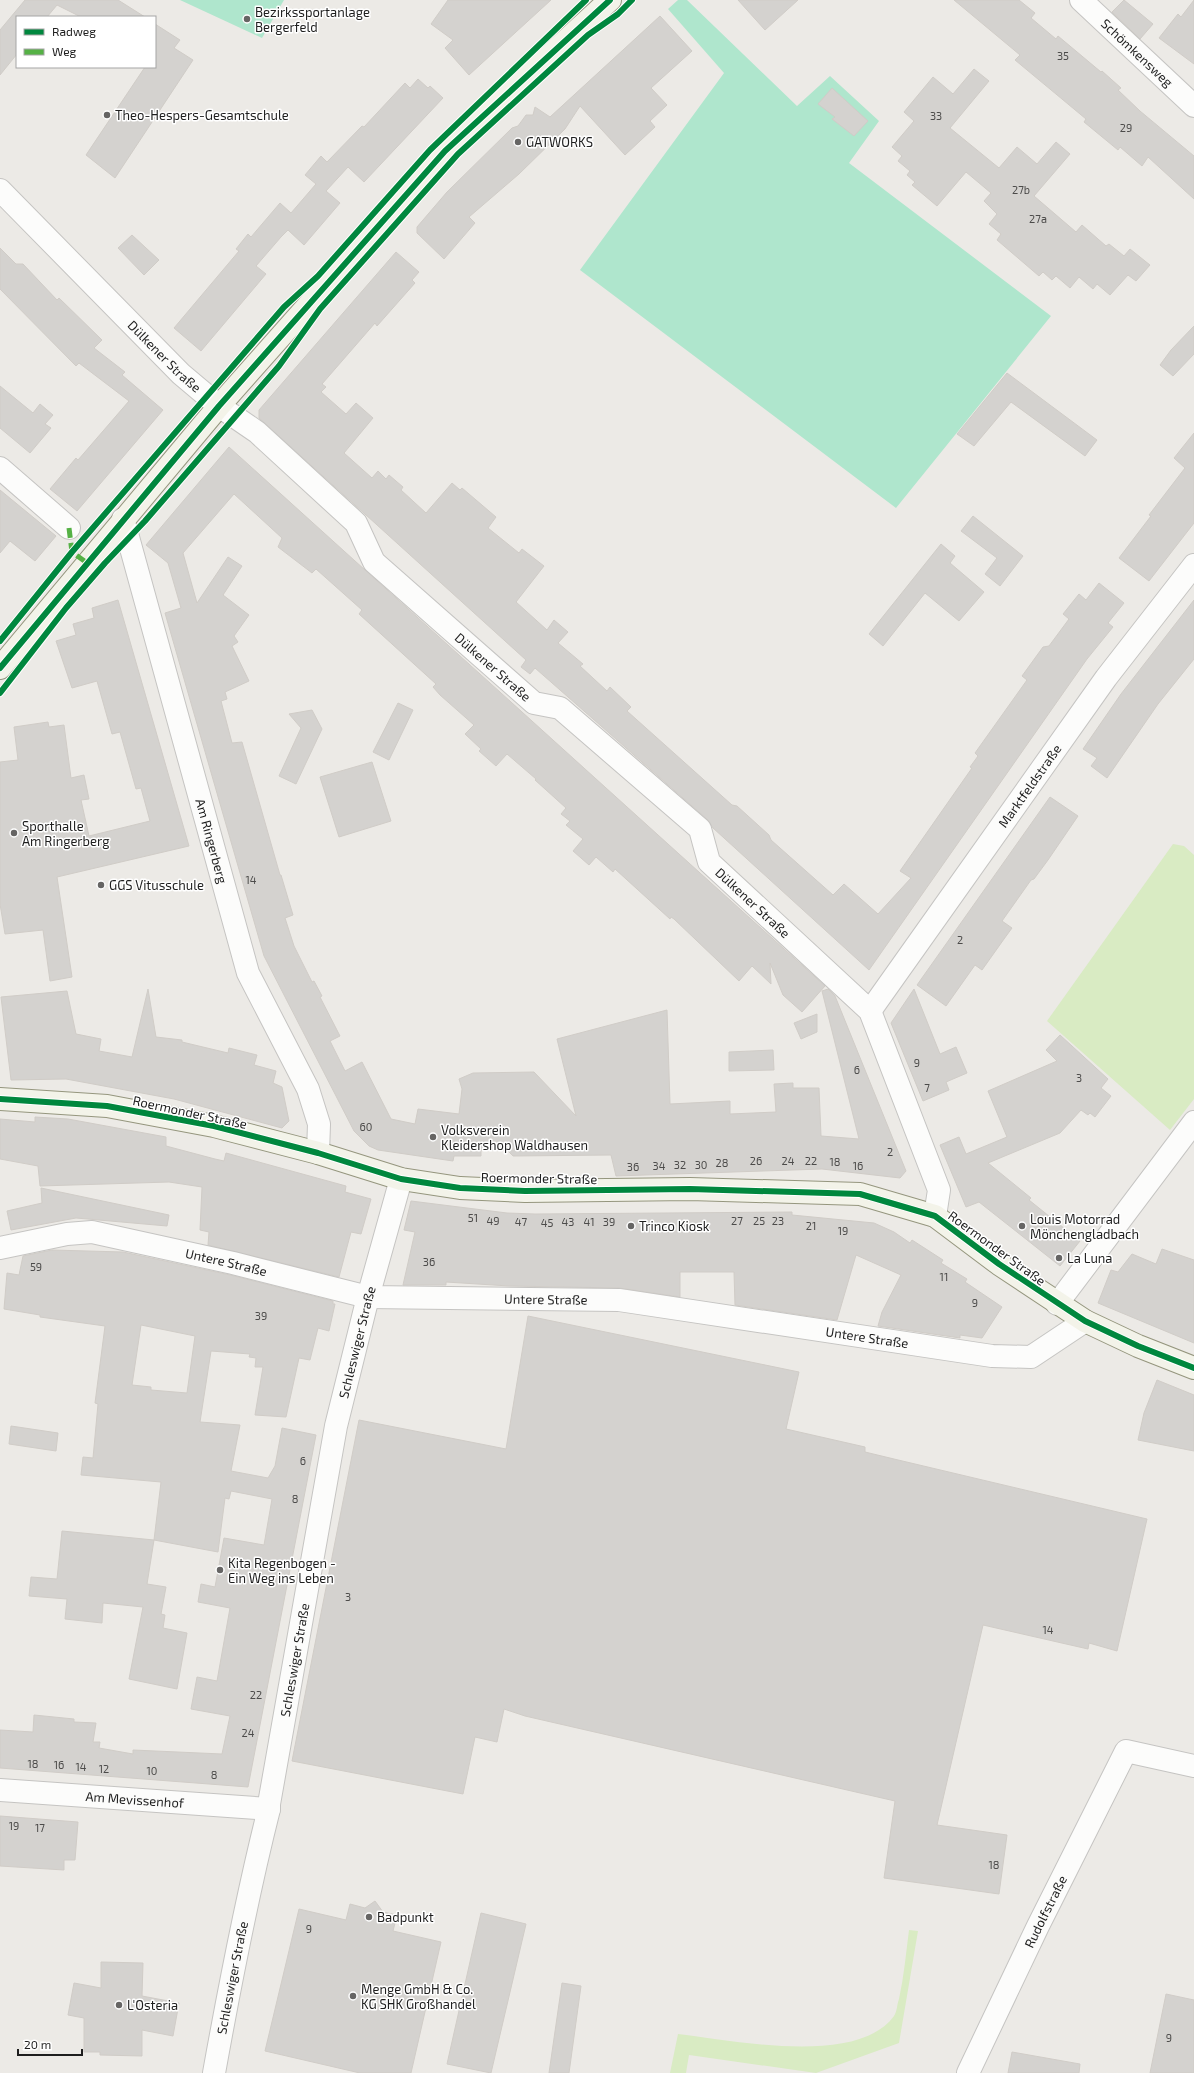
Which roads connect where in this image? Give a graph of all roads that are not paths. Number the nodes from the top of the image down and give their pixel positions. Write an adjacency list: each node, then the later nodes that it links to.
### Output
1 (610, 0): 5 (street)
2 (1081, 0): 3 (street, Schömkensweg)
3 (1194, 106)
4 (0, 190): 5 (street, Dülkener Straße)
5 (218, 406): 7 (street); 11 (street, Dülkener Straße)
6 (0, 468): 8 (street)
7 (123, 519): 10 (street); 14 (street, Am Ringerberg)
8 (69, 528)
9 (1194, 565): 11 (street, Marktfeldstraße)
10 (0, 668)
11 (870, 1011): 16 (street, Dülkener Straße)
12 (0, 1099): 14 (street, Roermonder Straße)
13 (1194, 1122): 19 (street)
14 (318, 1153): 15 (street, Roermonder Straße)
15 (401, 1179): 16 (street, Roermonder Straße); 18 (street, Schleswiger Straße)
16 (935, 1216): 19 (street, Roermonder Straße)
17 (0, 1248): 18 (street, Untere Straße)
18 (368, 1297): 20 (street, Untere Straße); 24 (street, Schleswiger Straße)
19 (1057, 1304): 20 (street, Roermonder Straße)
20 (1085, 1322): 21 (street, Roermonder Straße)
21 (1194, 1368)
22 (1194, 1766): 26 (street, Rudolfstraße)
23 (0, 1790): 24 (street, Am Mevissenhof)
24 (269, 1809): 25 (street, Schleswiger Straße)
25 (214, 2073)
26 (968, 2073)

